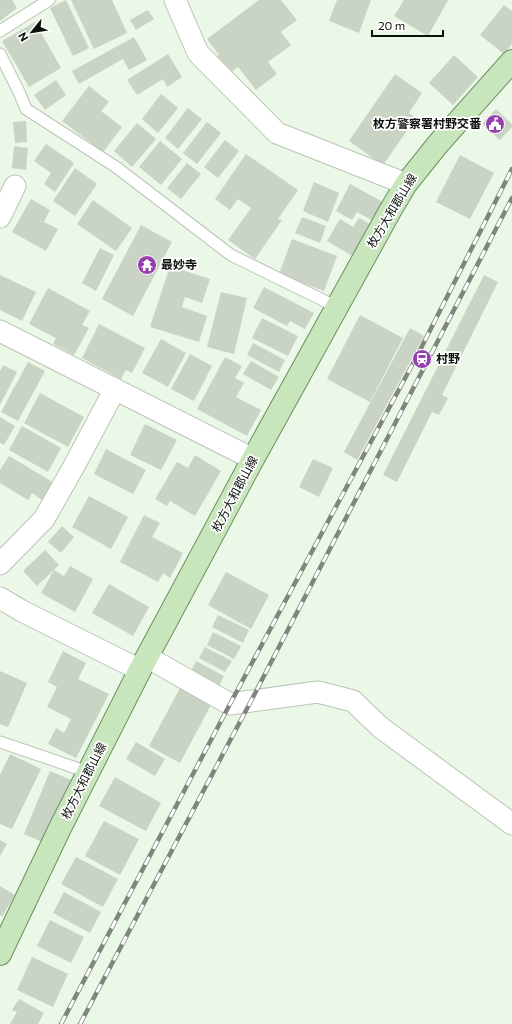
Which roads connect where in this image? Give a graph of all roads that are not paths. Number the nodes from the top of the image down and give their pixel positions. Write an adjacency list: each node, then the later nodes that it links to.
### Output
1 (48, 0): 3 (lane)
2 (175, 0): 6 (street)
3 (0, 31)
4 (0, 54): 9 (lane)
5 (512, 61): 6 (main road, 枚方大和郡山線)
6 (406, 184): 9 (main road, 枚方大和郡山線)
7 (15, 186): 8 (street)
8 (0, 217)
9 (337, 307): 12 (main road, 枚方大和郡山線)
10 (0, 330): 11 (street)
11 (115, 389): 12 (street); 13 (street)
12 (253, 459): 15 (main road, 枚方大和郡山線)
13 (0, 564)
14 (0, 598): 15 (street)
15 (144, 664): 17 (main road, 枚方大和郡山線); 18 (street)
16 (0, 742): 17 (lane)
17 (88, 772): 19 (main road, 枚方大和郡山線)
18 (512, 824)
19 (0, 954)

